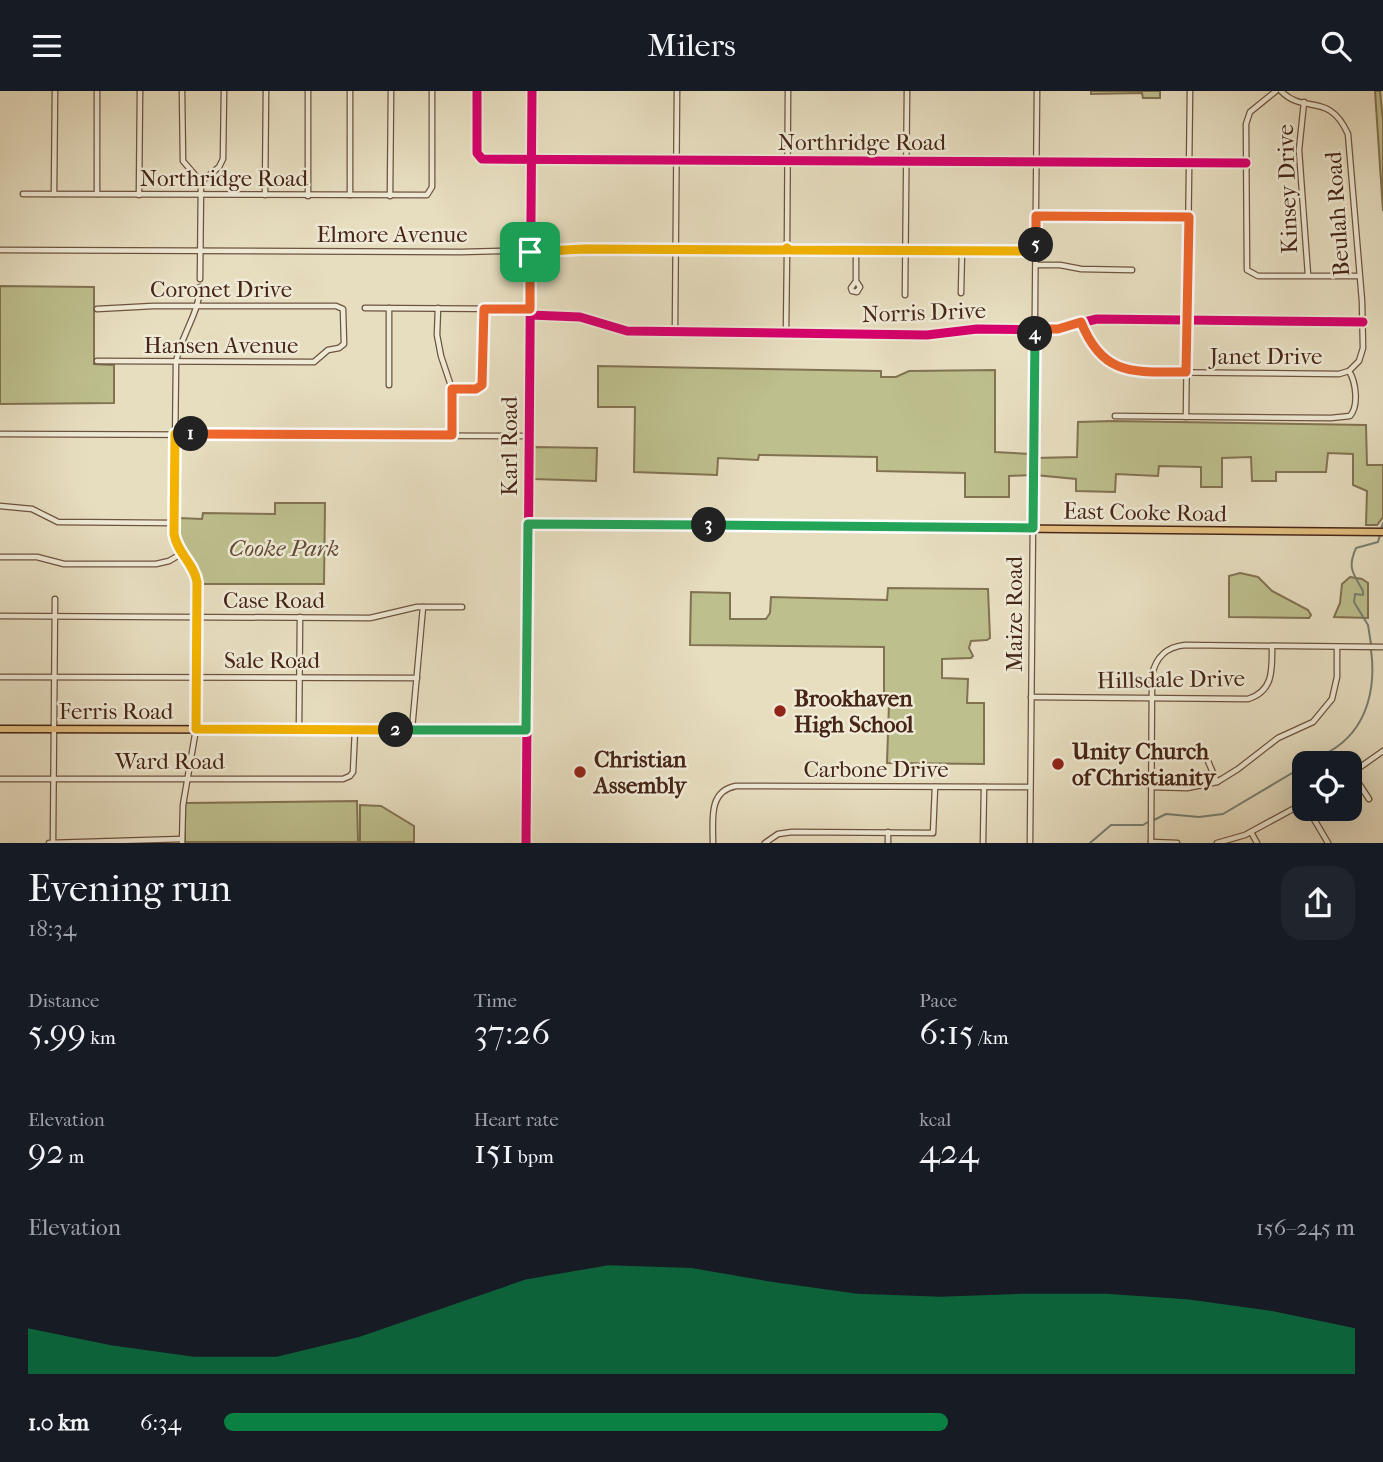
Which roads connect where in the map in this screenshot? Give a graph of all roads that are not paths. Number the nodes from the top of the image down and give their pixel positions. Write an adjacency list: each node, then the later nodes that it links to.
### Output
1 (55, 91): 30 (street)
2 (97, 91): 31 (street)
3 (140, 91): 32 (street)
4 (182, 91): 28 (street)
5 (224, 91): 28 (street)
6 (266, 91): 34 (street)
7 (308, 91): 36 (street)
8 (350, 91): 35 (street)
9 (391, 91): 37 (street)
10 (432, 91): 37 (street, Northridge Road)
11 (477, 91): 21 (street, Northridge Road)
12 (532, 91): 21 (main road, Karl Road)
13 (677, 91): 22 (street)
14 (788, 91): 23 (street)
15 (907, 91): 24 (street)
16 (1037, 91): 25 (street, Maize Road)
17 (1190, 91): 26 (street)
18 (1276, 91): 27 (street)
19 (1281, 91): 20 (street, Beulah Road)
20 (1304, 102): 51 (street, Kinsey Drive); 52 (street, Beulah Road)
21 (531, 160): 22 (street, Northridge Road); 48 (main road, Karl Road)
22 (677, 160): 23 (street, Northridge Road); 41 (street)
23 (787, 161): 24 (street, Northridge Road); 42 (street)
24 (907, 161): 25 (street, Northridge Road); 43 (street)
25 (1037, 162): 26 (street, Northridge Road); 38 (street, Maize Road)
26 (1189, 163): 27 (street, Northridge Road); 39 (street)
27 (1246, 163): 51 (street)
28 (201, 182): 33 (street)
29 (23, 194): 30 (street, Northridge Road)
30 (54, 194): 31 (street, Northridge Road)
31 (97, 194): 32 (street, Northridge Road)
32 (139, 195): 33 (street, Northridge Road)
33 (201, 195): 34 (street, Northridge Road); 45 (street)
34 (265, 195): 36 (street, Northridge Road)
35 (350, 195): 36 (street, Northridge Road); 37 (street, Northridge Road)
36 (308, 196)
37 (390, 196)
38 (1036, 216): 39 (street); 47 (street, Maize Road)
39 (1189, 217): 66 (street)
40 (0, 250): 45 (street, Elmore Avenue)
41 (676, 250): 42 (street, Elmore Avenue); 48 (street, Elmore Avenue); 70 (street)
42 (787, 250): 46 (street, Elmore Avenue); 71 (street)
43 (906, 250): 44 (street, Elmore Avenue); 46 (street, Elmore Avenue); 57 (street)
44 (962, 250): 47 (street, Elmore Avenue); 56 (street)
45 (200, 251): 48 (street, Elmore Avenue); 53 (street)
46 (856, 251): 54 (street)
47 (1036, 251): 49 (street, Maize Road)
48 (530, 252): 65 (main road, Karl Road)
49 (1036, 265): 50 (street); 69 (street, Maize Road)
50 (1132, 270)
51 (1308, 276): 52 (street)
52 (1359, 276): 68 (street, Beulah Road)
53 (200, 279)
54 (856, 281)
55 (200, 287): 58 (street)
56 (961, 293)
57 (905, 295)
58 (198, 306): 61 (street, Coronet Drive); 62 (street, Coronet Drive); 73 (street)
59 (365, 308): 60 (street)
60 (389, 308): 63 (street); 76 (street)
61 (97, 309)
62 (344, 309): 73 (street, Hansen Avenue)
63 (438, 309): 64 (street); 77 (street)
64 (484, 309): 65 (street); 77 (street)
65 (530, 312): 70 (street, Norris Drive); 83 (main road, Karl Road)
66 (1188, 320): 67 (street, Norris Drive); 68 (street, Norris Drive); 75 (street)
67 (1081, 322): 69 (street, Norris Drive); 75 (street, Janet Drive)
68 (1363, 322): 74 (street, Beulah Road)
69 (1035, 329): 71 (street, Norris Drive); 87 (street, Maize Road)
70 (674, 331): 71 (street, Norris Drive)
71 (786, 333)
72 (97, 361): 73 (street, Hansen Avenue)
73 (176, 362): 81 (street)
74 (1349, 370): 75 (street, Janet Drive); 79 (street)
75 (1186, 372): 79 (street)
76 (389, 385)
77 (452, 389): 82 (street)
78 (1115, 416): 79 (street)
79 (1186, 417)
80 (0, 433): 81 (street)
81 (175, 434): 82 (street); 85 (street)
82 (452, 435): 83 (street)
83 (528, 436): 86 (main road, Karl Road)
84 (0, 506): 85 (street)
85 (174, 523): 89 (street)
86 (528, 524): 87 (main road, East Cooke Road); 114 (main road, Karl Road)
87 (1033, 528): 88 (main road, East Cooke Road); 106 (street, Maize Road)
88 (1383, 532)
89 (181, 554): 90 (street); 96 (street)
90 (0, 557)
91 (55, 599): 95 (street)
92 (423, 607): 93 (street, Case Road); 97 (street, Case Road); 105 (street)
93 (462, 607)
94 (0, 616): 95 (street, Case Road)
95 (55, 617): 96 (street, Case Road); 102 (street)
96 (197, 617): 97 (street, Case Road); 103 (street)
97 (300, 617): 104 (street)
98 (1272, 646): 99 (street); 107 (street); 107 (street, Hillsdale Drive)
99 (1337, 647): 100 (street); 121 (street)
100 (1383, 647)
101 (0, 677): 102 (street, Sale Road)
102 (54, 677): 103 (street, Sale Road); 109 (street)
103 (196, 677): 104 (street, Sale Road); 110 (street)
104 (300, 677): 105 (street, Sale Road); 112 (street)
105 (417, 678): 111 (street)
106 (1031, 697): 107 (street, Hillsdale Drive); 124 (street, Maize Road)
107 (1152, 699): 125 (street)
108 (0, 729): 109 (main road, Ferris Road)
109 (54, 729): 110 (main road, Ferris Road); 118 (street)
110 (196, 729): 112 (main road, Ferris Road); 120 (street)
111 (412, 729): 113 (main road, Ferris Road); 114 (main road, Ferris Road)
112 (299, 730): 113 (main road, Ferris Road)
113 (355, 730): 120 (street, Ward Road)
114 (526, 730): 134 (main road, Karl Road)
115 (1383, 751): 117 (street)
116 (1204, 752): 121 (street)
117 (1362, 766)
118 (53, 778): 119 (street, Ward Road); 120 (street, Ward Road); 133 (street)
119 (0, 779)
120 (188, 779): 132 (street)
121 (1217, 782): 125 (street)
122 (935, 787): 123 (street, Carbone Drive); 130 (street); 135 (street, Carbone Drive)
123 (984, 787): 124 (street, Carbone Drive); 138 (street)
124 (1030, 787): 139 (street, Maize Road)
125 (1151, 787): 140 (street)
126 (1362, 789): 127 (street)
127 (1369, 799)
128 (1292, 810): 131 (street)
129 (1315, 821): 144 (street)
130 (888, 832): 136 (street); 137 (street)
131 (1251, 832): 142 (street); 143 (street)
132 (182, 841): 133 (street)
133 (52, 842)
134 (526, 842)
135 (713, 842)
136 (765, 842)
137 (888, 842)
138 (984, 842)
139 (1030, 842)
140 (1151, 842): 141 (street)
141 (1177, 842)
142 (1217, 842)
143 (1257, 842)
144 (1328, 842)

